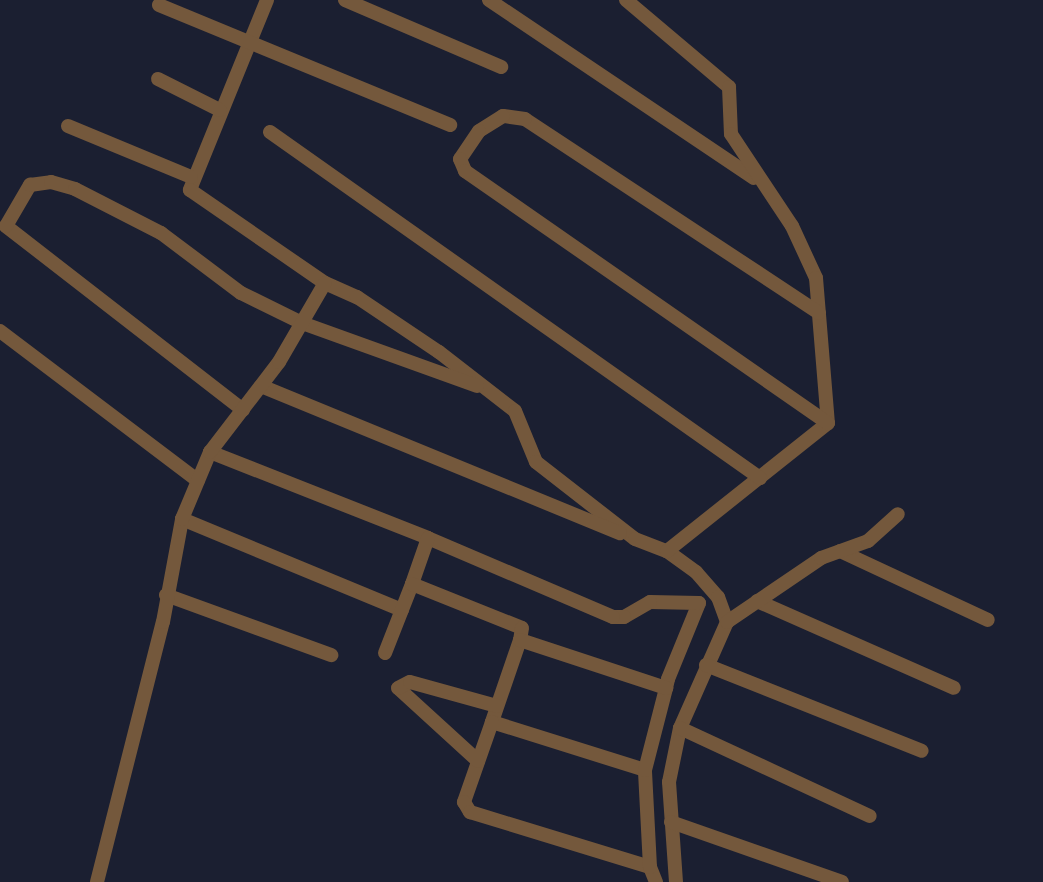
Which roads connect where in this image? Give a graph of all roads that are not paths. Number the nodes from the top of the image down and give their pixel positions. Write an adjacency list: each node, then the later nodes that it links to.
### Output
1 (267, 0): 6 (street)
2 (345, 0): 7 (street)
3 (489, 0): 14 (street)
4 (626, 0): 14 (street)
5 (159, 5): 6 (street)
6 (248, 45): 9 (street); 10 (street)
7 (501, 67)
8 (158, 79): 9 (street)
9 (220, 110): 13 (street)
10 (450, 125)
11 (68, 126): 13 (street)
12 (270, 132): 24 (street)
13 (191, 177): 15 (street)
14 (756, 179): 16 (street)
15 (325, 283): 17 (street); 20 (street)
16 (819, 313): 22 (street); 22 (street)
17 (302, 323): 19 (street); 20 (street); 21 (street)
18 (0, 331): 25 (street)
19 (261, 386): 21 (street); 29 (street)
20 (490, 391): 29 (street)
21 (243, 410): 23 (street)
22 (828, 423): 24 (street)
23 (210, 452): 25 (street); 28 (street)
24 (760, 478): 30 (street)
25 (198, 481): 27 (street)
26 (898, 514): 31 (street)
27 (182, 519): 33 (street); 37 (street)
28 (428, 538): 32 (street); 36 (street)
29 (635, 539): 30 (street)
30 (667, 551): 34 (street)
31 (840, 551): 35 (street); 38 (street)
32 (412, 584): 37 (street); 40 (street)
33 (166, 595): 42 (street); 55 (street)
34 (718, 597): 36 (street); 39 (street)
35 (757, 601): 39 (street); 45 (street)
36 (699, 603): 44 (street)
37 (402, 610): 41 (street)
38 (988, 620)
39 (727, 622): 43 (street)
40 (520, 640): 44 (street); 46 (street)
41 (385, 653)
42 (331, 655)
43 (706, 665): 48 (street); 49 (street)
44 (666, 688): 51 (street)
45 (954, 688)
46 (497, 706): 47 (street); 50 (street)
47 (492, 722): 50 (street); 51 (street)
48 (680, 728): 52 (street); 53 (street)
49 (922, 751)
50 (478, 761): 54 (street)
51 (645, 770): 54 (street)
52 (870, 816)
53 (671, 822): 57 (street); 58 (street)
54 (650, 867): 56 (street)
55 (97, 882)
56 (656, 882)
57 (676, 882)
58 (842, 882)

